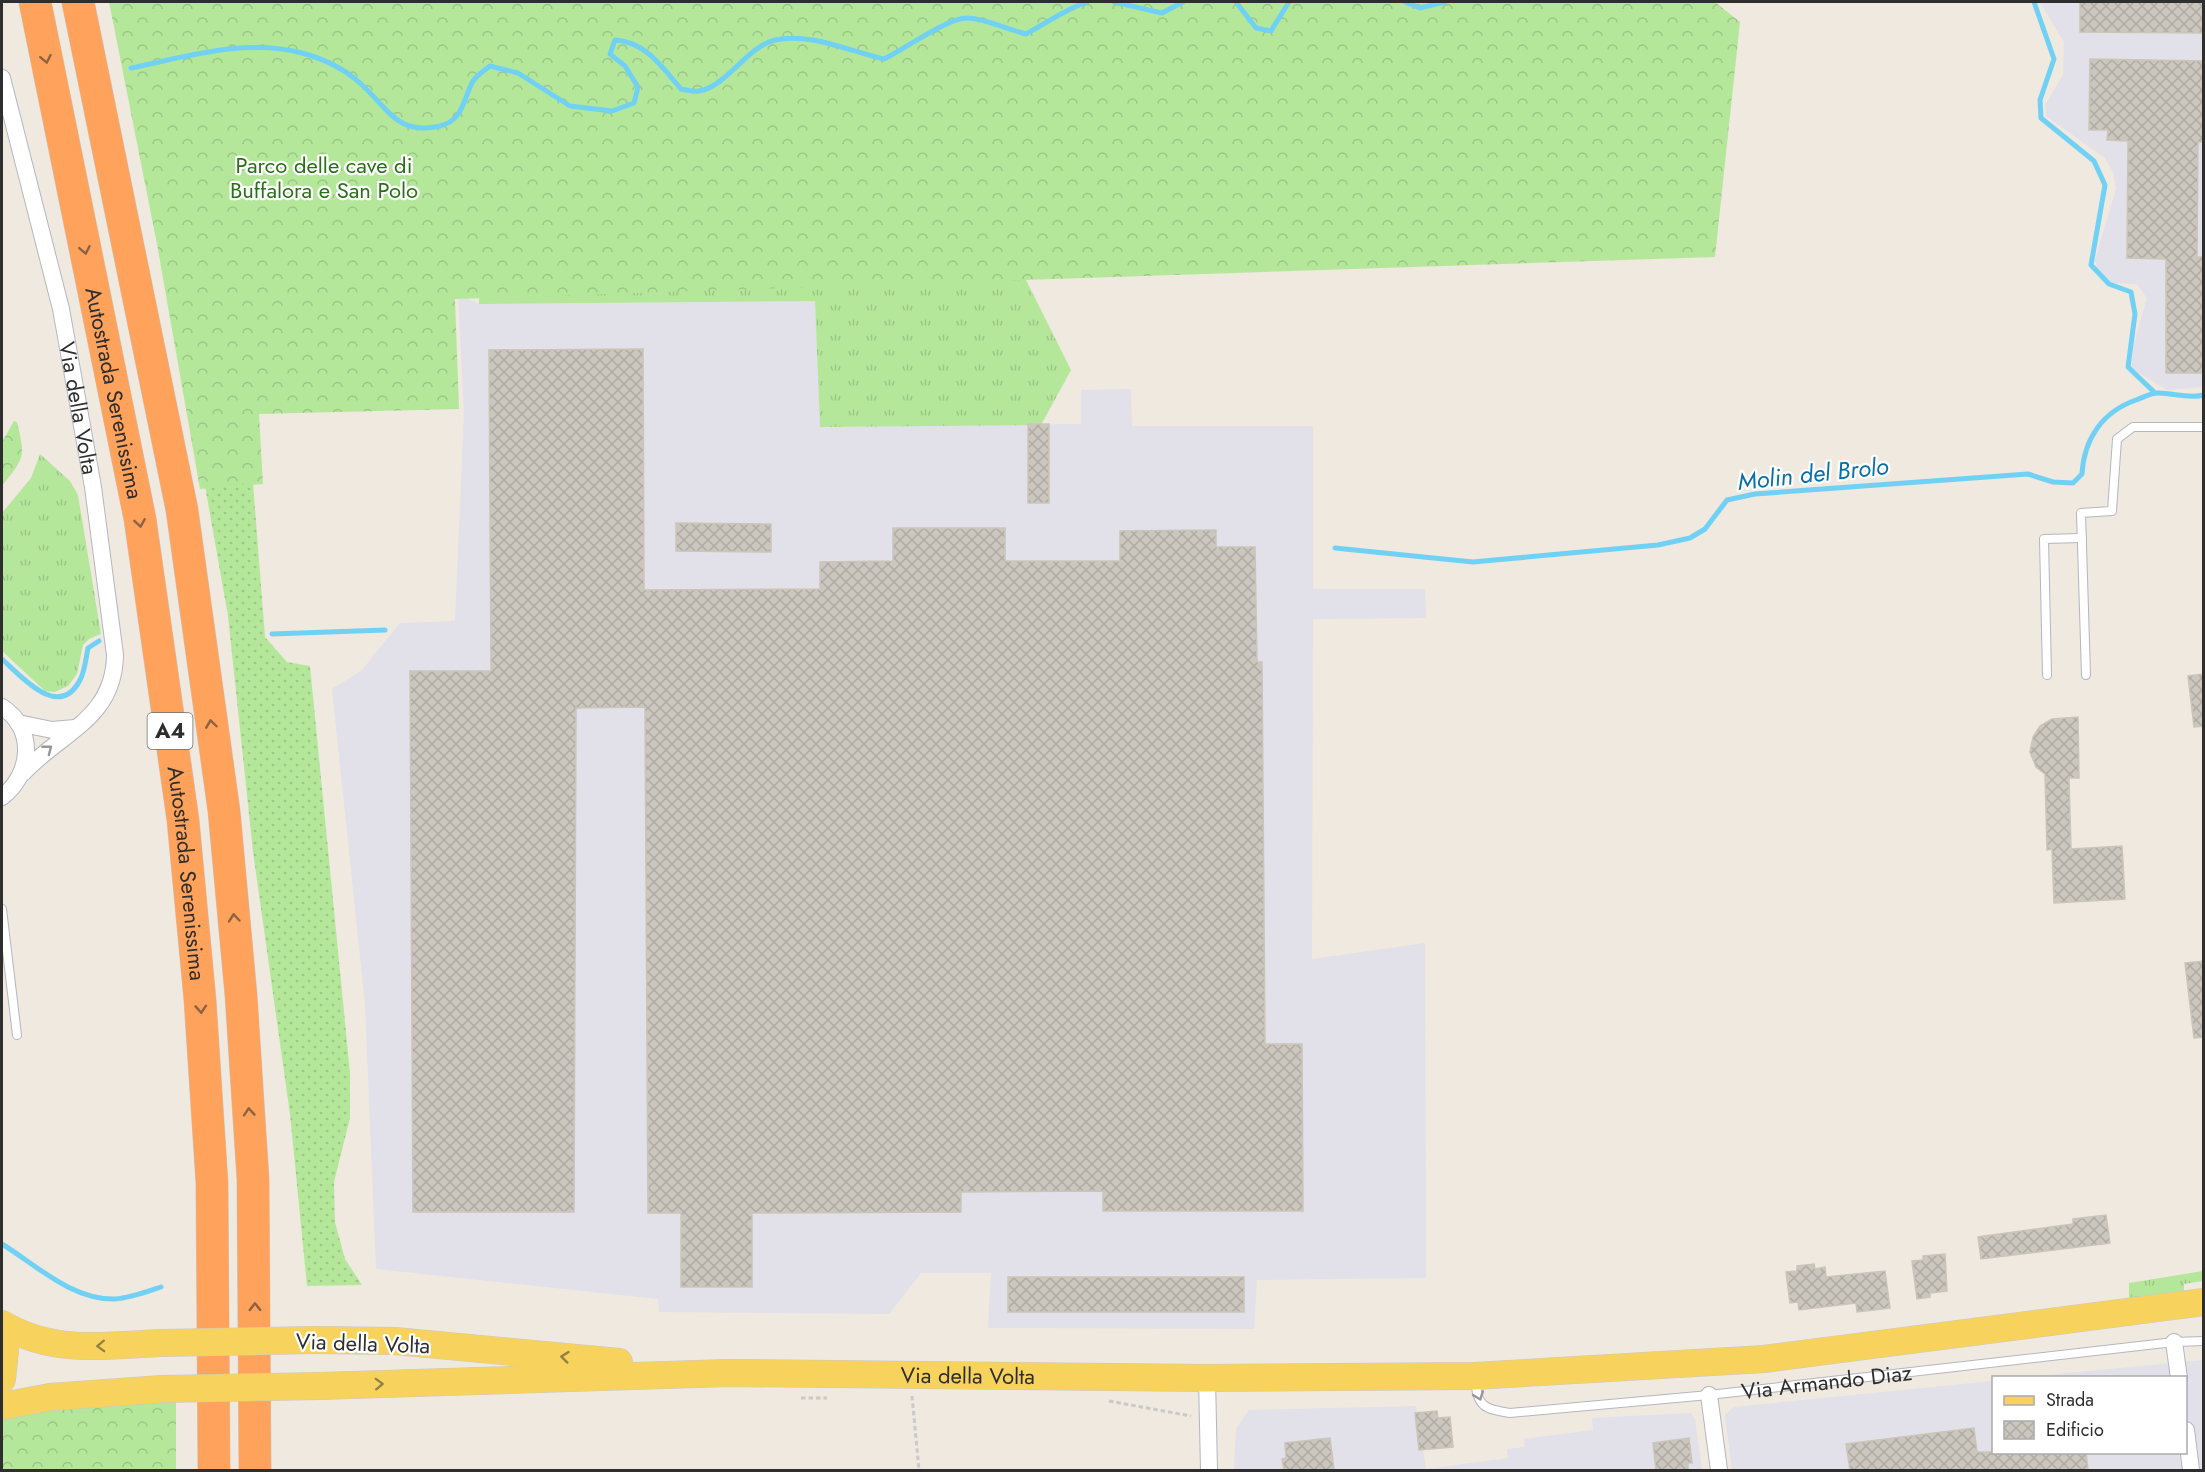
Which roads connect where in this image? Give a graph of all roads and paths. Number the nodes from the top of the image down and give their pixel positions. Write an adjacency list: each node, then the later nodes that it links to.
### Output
1 (35, 2): 30 (highway, Autostrada Serenissima / A4, one-way to 30)
2 (78, 2): 31 (highway, Autostrada Serenissima / A4, one-way to 2)
3 (2, 78): 10 (street, Via della Volta)
4 (2204, 427): 5 (lane)
5 (2082, 538): 6 (lane); 7 (lane)
6 (2048, 675)
7 (2086, 675)
8 (2, 707): 9 (street)
9 (18, 723): 10 (street); 11 (street)
10 (76, 728): 11 (street, Via della Volta, one-way to 10)
11 (23, 773): 12 (street, Via della Volta)
12 (2, 798)
13 (2, 909): 14 (lane)
14 (17, 1035)
15 (2204, 1302): 22 (main road, Via Armando Diaz)
16 (2, 1324): 20 (main road, Via della Volta, one-way to 16, bridge)
17 (2, 1334): 26 (main road)
18 (2204, 1341): 19 (lane, Via Armando Diaz)
19 (2174, 1342): 23 (street); 27 (lane, Via Armando Diaz)
20 (728, 1373): 21 (main road, Via della Volta); 28 (main road, Via della Volta, one-way to 20, bridge)
21 (910, 1376): 25 (main road, Via della Volta); 32 (path)
22 (1474, 1376): 24 (main road, Via Armando Diaz); 27 (lane, Via Armando Diaz, one-way to 27)
23 (2179, 1376)
24 (1382, 1377): 25 (main road, Via della Volta)
25 (1207, 1378): 33 (street)
26 (2, 1379)
27 (1709, 1395): 34 (street)
28 (2, 1406)
29 (2187, 1438): 35 (street)
30 (214, 1470)
31 (255, 1470)
32 (919, 1470)
33 (1209, 1470)
34 (1719, 1470)
35 (2191, 1470)

